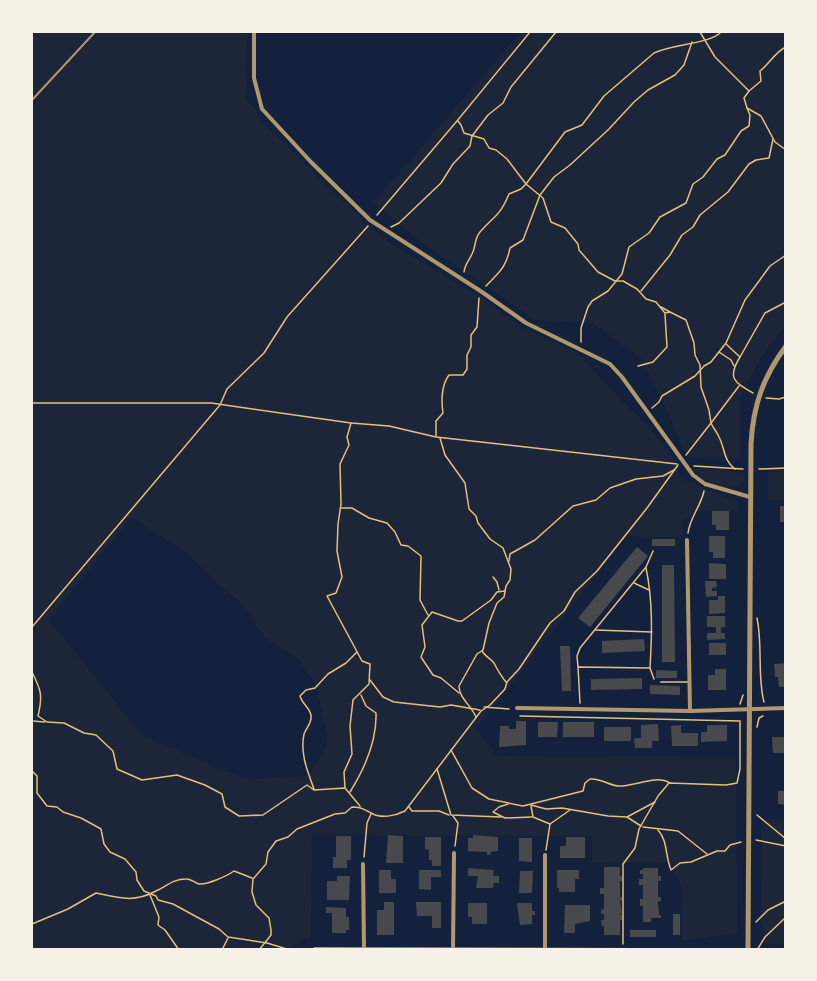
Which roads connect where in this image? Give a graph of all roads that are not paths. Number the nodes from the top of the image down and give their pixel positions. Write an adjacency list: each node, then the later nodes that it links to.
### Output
1 (95, 32): 3 (lane)
2 (254, 32): 5 (street)
3 (32, 100)
4 (786, 346): 5 (street)
5 (750, 497): 10 (street)
6 (687, 540): 8 (street)
7 (661, 682): 8 (lane)
8 (689, 682): 12 (street)
9 (518, 708): 12 (street)
10 (749, 708): 11 (street); 12 (street); 25 (street)
11 (786, 708)
12 (690, 711)
13 (454, 853): 20 (street)
14 (545, 855): 21 (street)
15 (363, 864): 16 (street)
16 (364, 948): 18 (street); 19 (street)
17 (315, 949): 18 (street)
18 (321, 949)
19 (413, 949): 20 (street)
20 (453, 949): 21 (street)
21 (544, 949): 22 (street)
22 (584, 949): 23 (street)
23 (623, 949): 24 (street)
24 (637, 950)
25 (748, 950)

